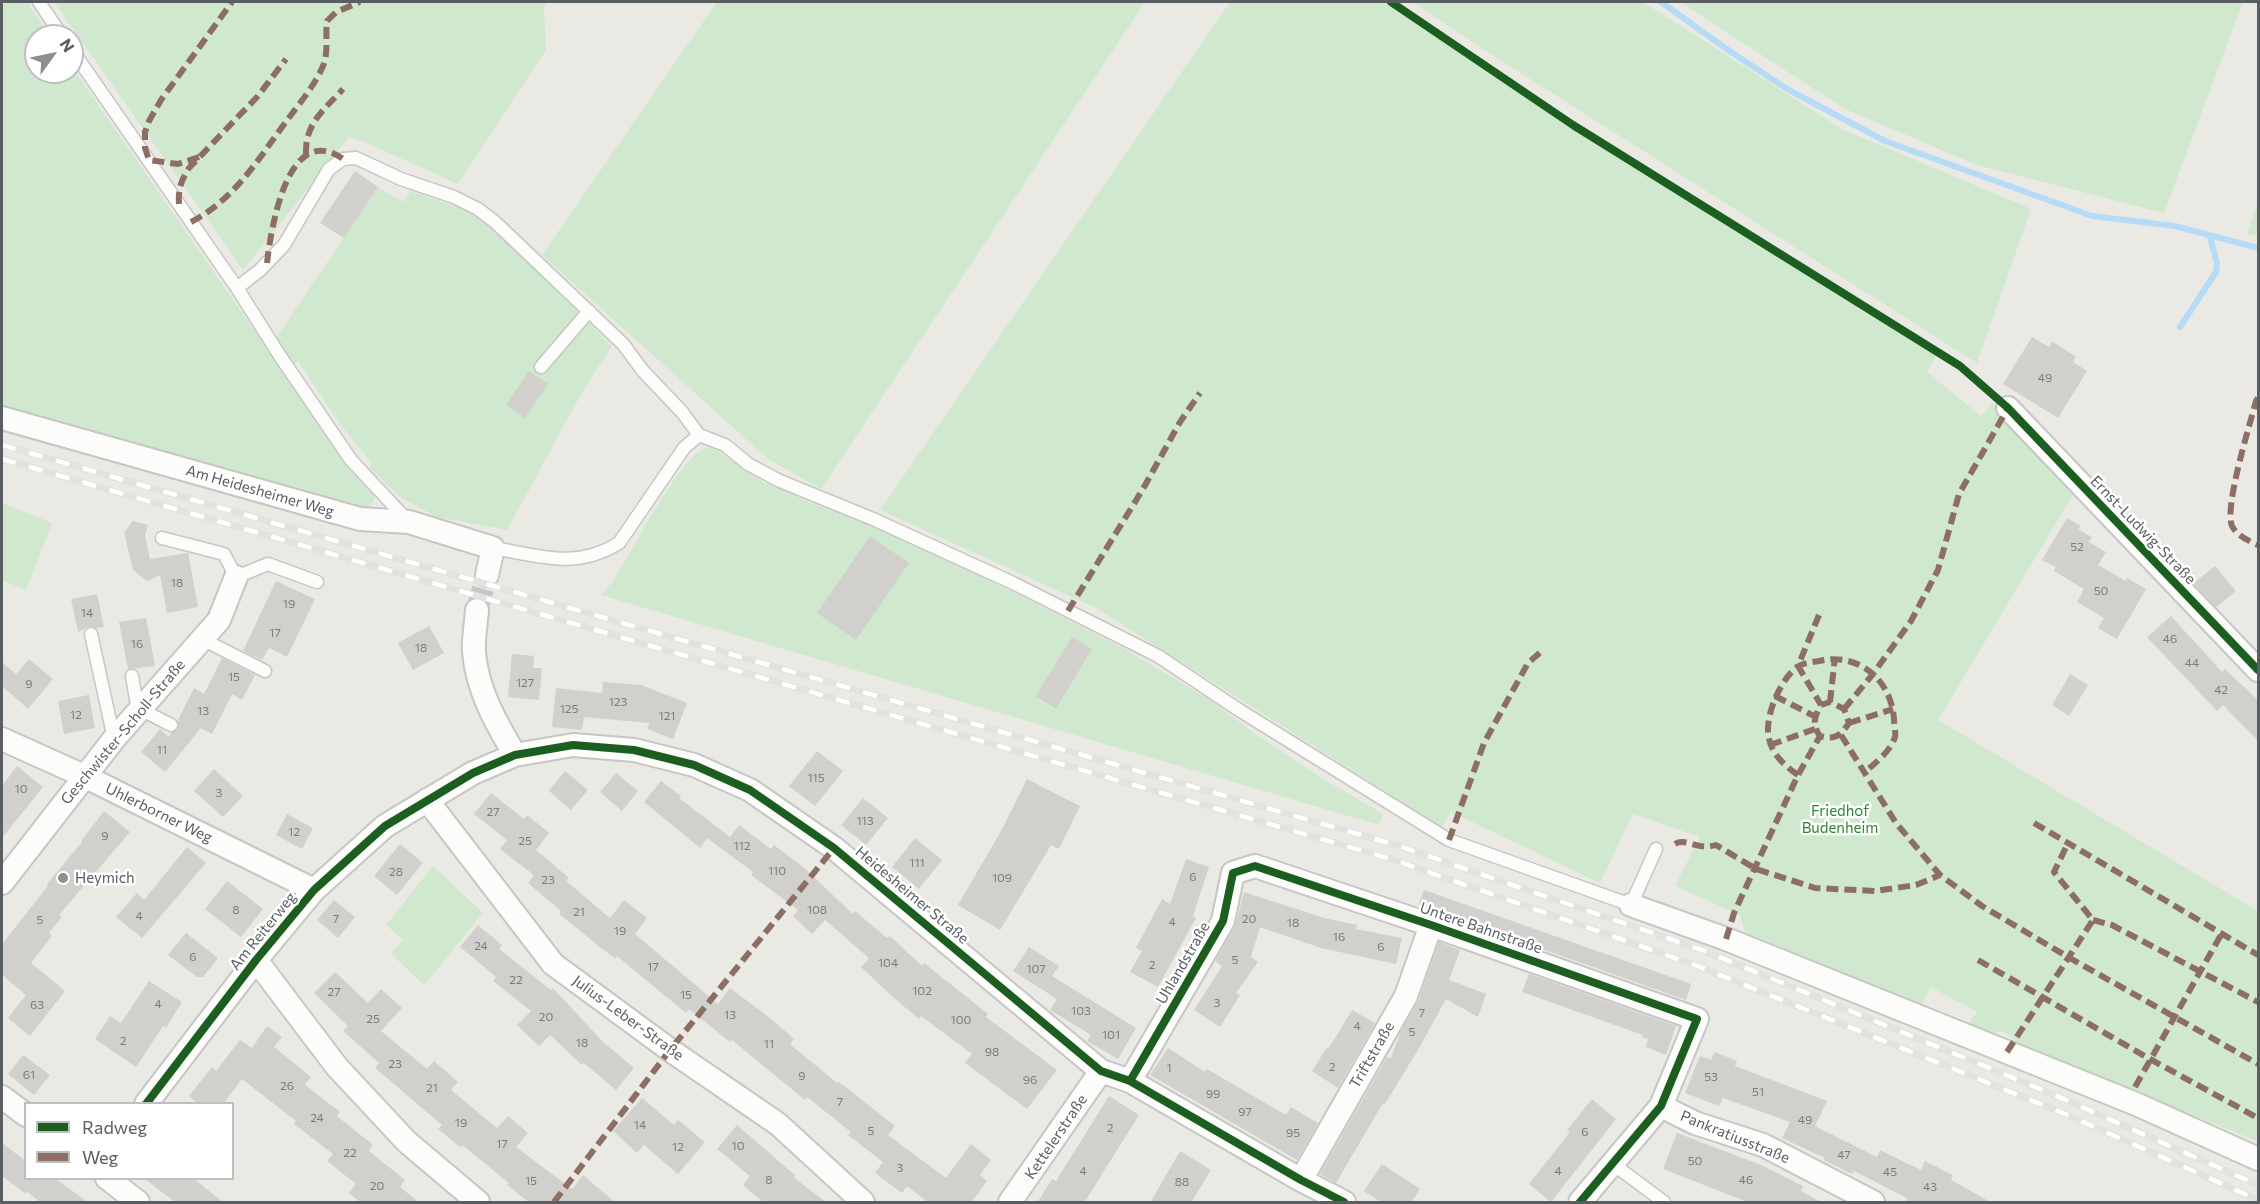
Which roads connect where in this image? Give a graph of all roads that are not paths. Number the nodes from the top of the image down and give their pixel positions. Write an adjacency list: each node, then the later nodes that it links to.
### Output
1 (39, 2): 2 (lane)
2 (54, 24)
3 (84, 67): 4 (lane)
4 (237, 288): 5 (lane); 10 (lane)
5 (589, 311): 6 (lane); 9 (lane)
6 (542, 367)
7 (2008, 408): 19 (street, Ernst-Ludwig-Straße)
8 (2, 418): 10 (street, Am Heidesheimer Weg)
9 (699, 435): 12 (lane); 33 (lane)
10 (409, 522): 12 (street, Am Heidesheimer Weg)
11 (162, 538): 14 (lane)
12 (493, 548): 13 (street)
13 (487, 575)
14 (236, 577): 15 (lane); 18 (street, Geschwister-Scholl-Straße)
15 (317, 582)
16 (477, 610): 26 (street)
17 (91, 634): 25 (lane)
18 (202, 639): 20 (lane); 22 (street, Geschwister-Scholl-Straße)
19 (2259, 670)
20 (265, 671)
21 (132, 676): 22 (lane)
22 (139, 710): 23 (lane); 25 (street, Geschwister-Scholl-Straße)
23 (171, 725)
24 (2, 739): 27 (street, Uhlerborner Weg)
25 (114, 740): 27 (street, Geschwister-Scholl-Straße)
26 (515, 755): 28 (street, Heidesheimer Straße); 36 (street, Heidesheimer Straße)
27 (84, 776): 31 (street, Geschwister-Scholl-Straße); 32 (street, Uhlerborner Weg)
28 (427, 800): 32 (street, Am Reiterweg); 48 (street, Julius-Leber-Straße)
29 (1656, 849): 33 (lane)
30 (1255, 866): 34 (street, Untere Bahnstraße); 37 (street, Uhlandstraße)
31 (2, 882)
32 (314, 890): 35 (street, Am Reiterweg)
33 (1631, 905): 42 (street)
34 (1431, 925): 40 (street, Untere Bahnstraße); 45 (street, Triftstraße)
35 (256, 960): 39 (street, Am Reiterweg); 47 (street)
36 (1101, 1071): 37 (street, Heidesheimer Straße); 49 (street, Kettelerstraße)
37 (1130, 1081): 45 (street, Heidesheimer Straße)
38 (2, 1097): 41 (street)
39 (148, 1102)
40 (1661, 1106): 43 (street); 53 (street, Pankratiusstraße)
41 (24, 1114)
42 (2259, 1159)
43 (1612, 1164): 51 (street); 52 (lane)
44 (108, 1180): 46 (street)
45 (1301, 1180): 50 (street, Heidesheimer Straße)
46 (138, 1203)
47 (478, 1203)
48 (862, 1203)
49 (1010, 1203)
50 (1344, 1203)
51 (1580, 1203)
52 (1664, 1203)
53 (1873, 1203)

